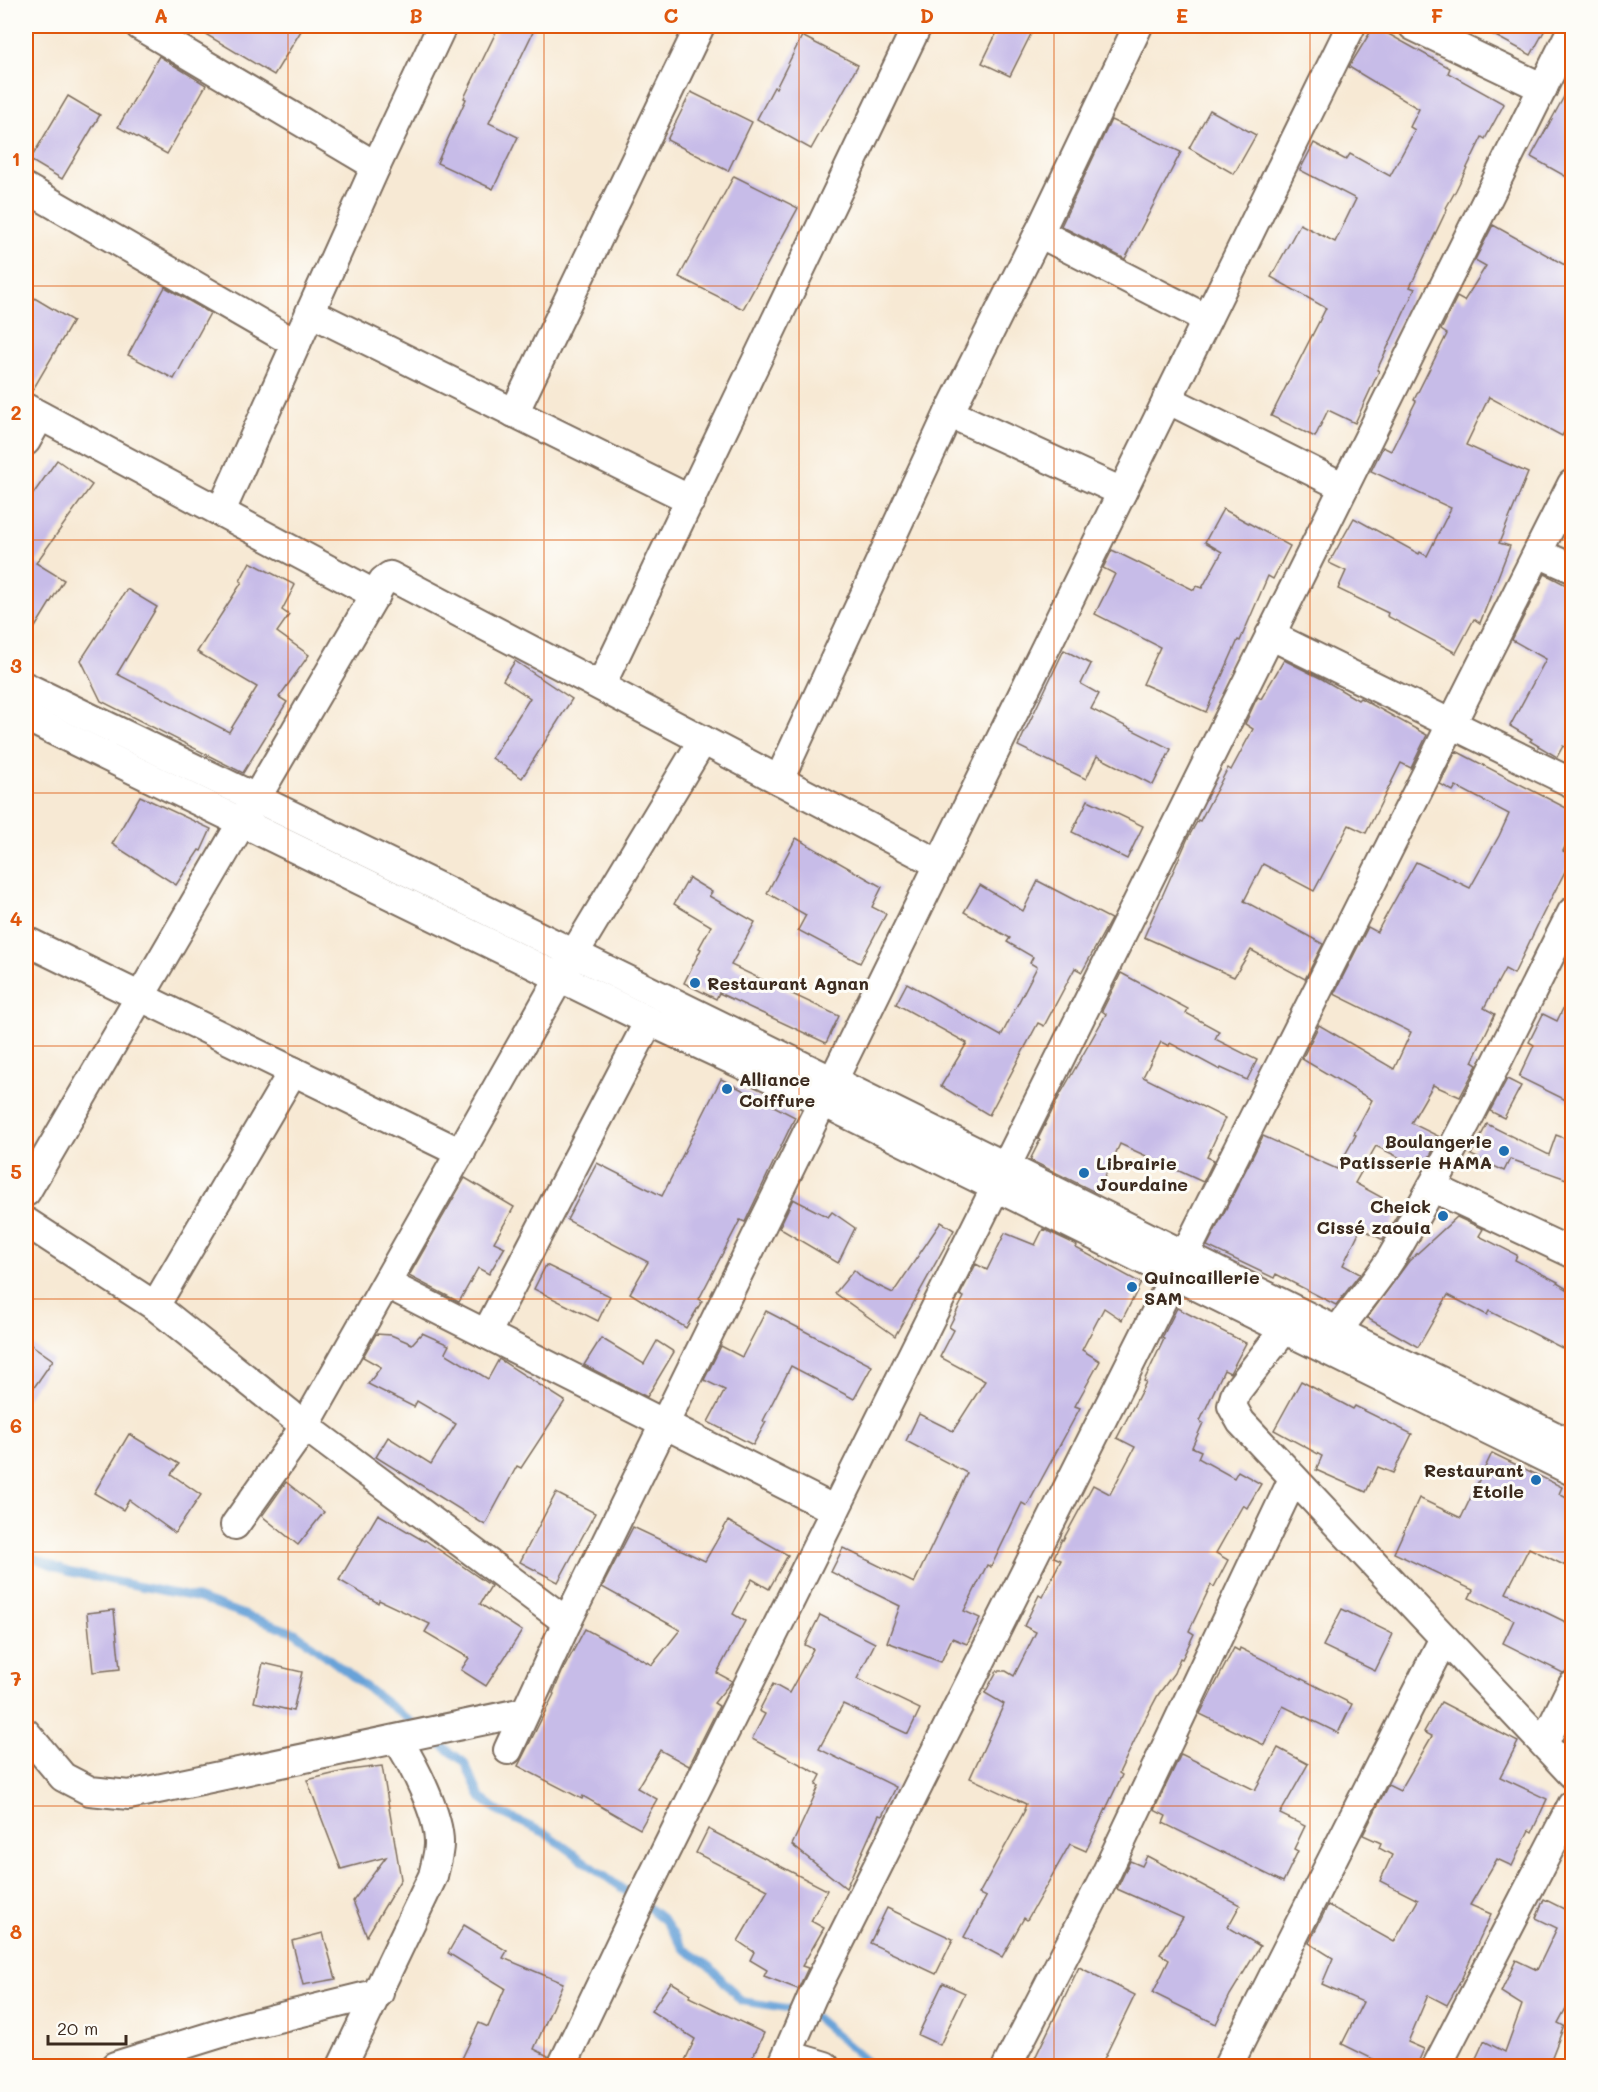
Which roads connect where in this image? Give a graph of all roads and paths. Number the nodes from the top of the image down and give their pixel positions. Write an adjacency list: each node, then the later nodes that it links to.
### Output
1 (140, 26): 10 (street)
2 (442, 26): 10 (street)
3 (700, 26): 18 (street)
4 (917, 26): 24 (street)
5 (1138, 26): 12 (street)
6 (1351, 26): 14 (street)
7 (1413, 26): 9 (street)
8 (1572, 29): 9 (street)
9 (1543, 88): 22 (street)
10 (376, 166): 13 (street)
11 (26, 188): 15 (street)
12 (1039, 233): 14 (street); 19 (street)
13 (310, 312): 15 (street); 18 (street)
14 (1207, 320): 16 (street)
15 (296, 344): 25 (street)
16 (1167, 399): 22 (street); 23 (street)
17 (33, 412): 20 (street); 25 (street)
18 (514, 413): 24 (street)
19 (949, 413): 23 (street); 35 (street)
20 (26, 441)
21 (1572, 484): 26 (street)
22 (1344, 487): 29 (street)
23 (1122, 492): 39 (street)
24 (691, 500): 30 (street)
25 (221, 511): 28 (street)
26 (1538, 553): 27 (street); 33 (street)
27 (1572, 568)
28 (376, 595): 30 (street); 37 (street)
29 (1270, 635): 33 (street); 49 (street)
30 (601, 686): 34 (street)
31 (26, 687): 37 (street)
32 (26, 717): 38 (street)
33 (1452, 725): 36 (street); 54 (street)
34 (703, 740): 35 (street); 42 (street)
35 (779, 780): 39 (street)
36 (1572, 783)
37 (256, 798): 38 (street); 42 (street)
38 (241, 823): 43 (street); 44 (street)
39 (939, 864): 47 (street)
40 (1572, 912): 50 (street)
41 (26, 941): 44 (street)
42 (575, 952): 43 (street); 47 (street)
43 (560, 977): 45 (street); 48 (street)
44 (139, 996): 46 (street); 51 (street)
45 (649, 1021): 47 (street); 58 (street)
46 (292, 1071): 48 (street); 56 (street)
47 (827, 1092): 49 (street); 60 (street)
48 (461, 1153): 55 (street)
49 (1001, 1177): 54 (street); 65 (street)
50 (1432, 1187): 53 (street); 59 (street)
51 (26, 1192)
52 (26, 1222): 56 (street)
53 (1572, 1253)
54 (1180, 1266): 57 (street); 59 (street); 78 (street)
55 (387, 1284): 58 (street); 61 (street)
56 (155, 1306): 61 (street)
57 (1284, 1330): 59 (street); 64 (street)
58 (486, 1334): 60 (street)
59 (1331, 1340): 62 (street); 63 (street)
60 (665, 1425): 65 (street); 67 (street)
61 (305, 1426): 66 (street); 67 (street)
62 (1572, 1444)
63 (1572, 1471)
64 (1293, 1479): 68 (street); 83 (street)
65 (835, 1510): 81 (street)
66 (235, 1525)
67 (567, 1622): 70 (street)
68 (1444, 1638): 73 (street); 84 (street)
69 (1572, 1686): 73 (street)
70 (524, 1712): 72 (street); 74 (street)
71 (26, 1733): 72 (street)
72 (409, 1738): 77 (street)
73 (1544, 1743): 75 (street)
74 (508, 1749)
75 (1572, 1774)
76 (1572, 1805): 85 (street)
77 (379, 1993): 79 (street); 80 (street)
78 (789, 2050): 82 (street)
79 (116, 2067)
80 (342, 2067)
81 (562, 2067)
82 (825, 2067)
83 (1007, 2067)
84 (1228, 2067)
85 (1437, 2067)

